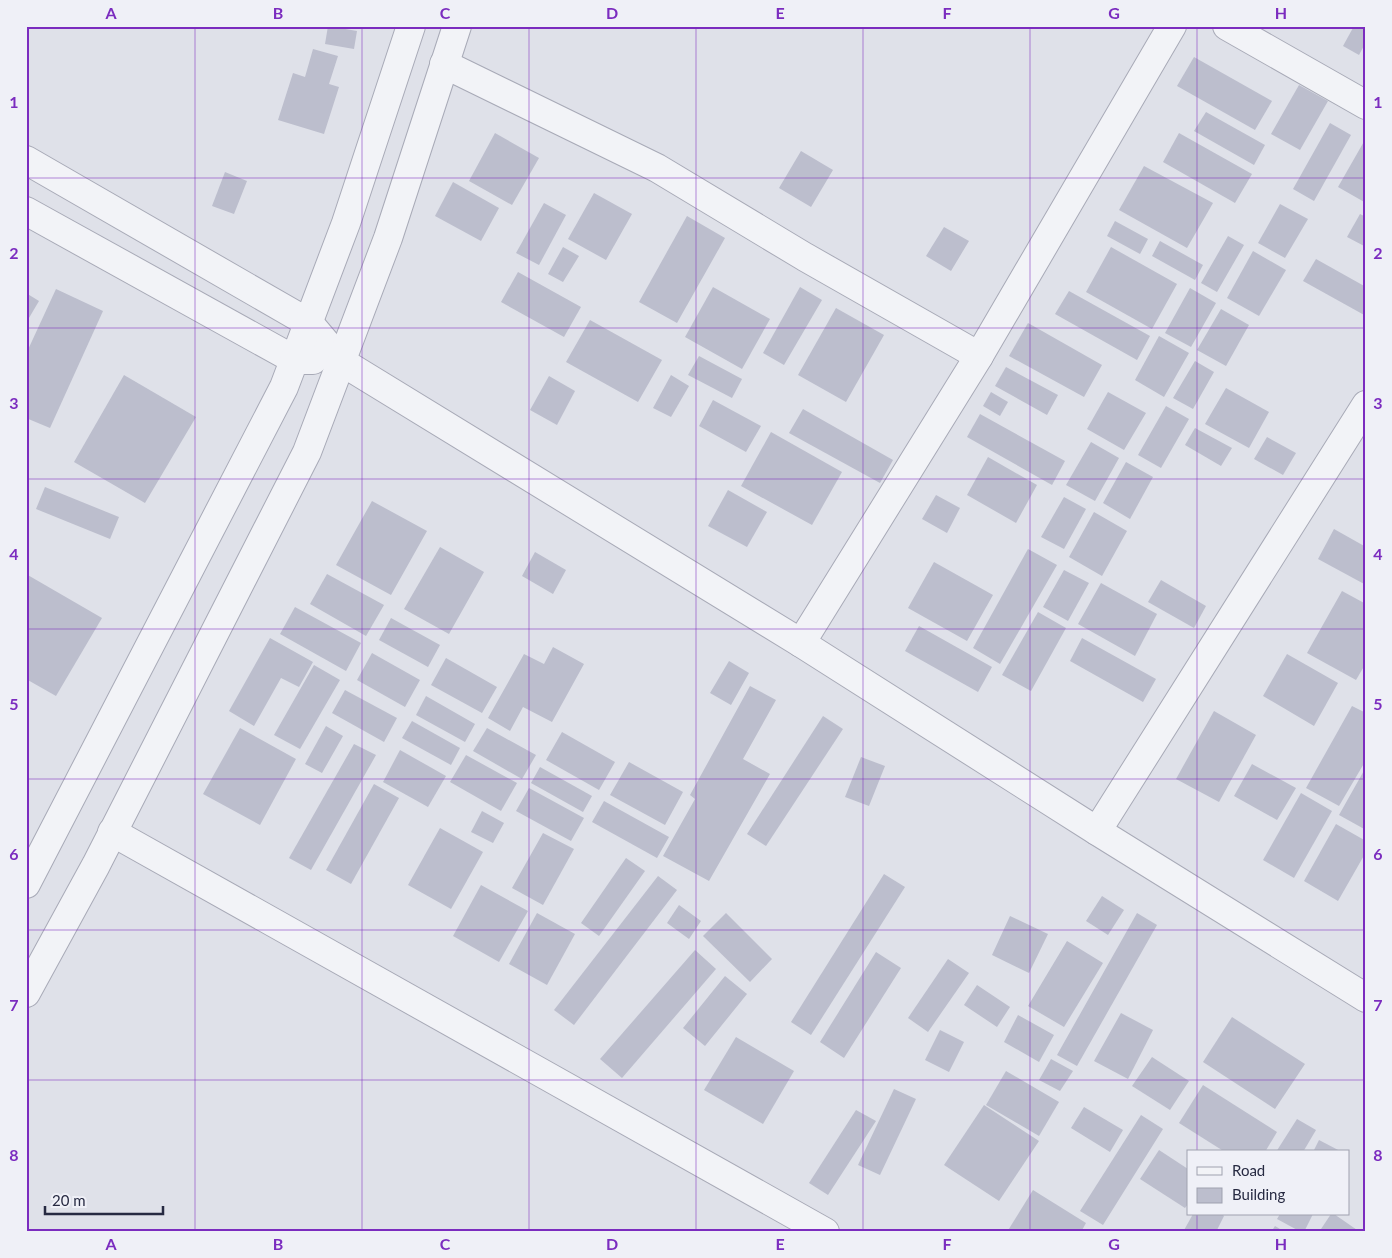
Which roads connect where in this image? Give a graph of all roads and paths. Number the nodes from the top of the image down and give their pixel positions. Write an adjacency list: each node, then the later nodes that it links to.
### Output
1 (411, 26): 9 (street)
2 (457, 26): 5 (street)
3 (1172, 26): 10 (street)
4 (1227, 26): 6 (street)
5 (444, 64): 10 (street); 12 (street)
6 (1366, 105)
7 (26, 160): 9 (street)
8 (26, 211): 11 (street)
9 (309, 323): 11 (street); 12 (street)
10 (979, 356): 14 (street)
11 (295, 360): 12 (street); 17 (street)
12 (342, 362): 14 (street); 16 (street)
13 (1366, 405): 15 (street)
14 (801, 643): 15 (street)
15 (1097, 831): 19 (street)
16 (112, 832): 18 (street); 20 (street)
17 (26, 884)
18 (26, 993)
19 (1366, 998)
20 (825, 1232)

